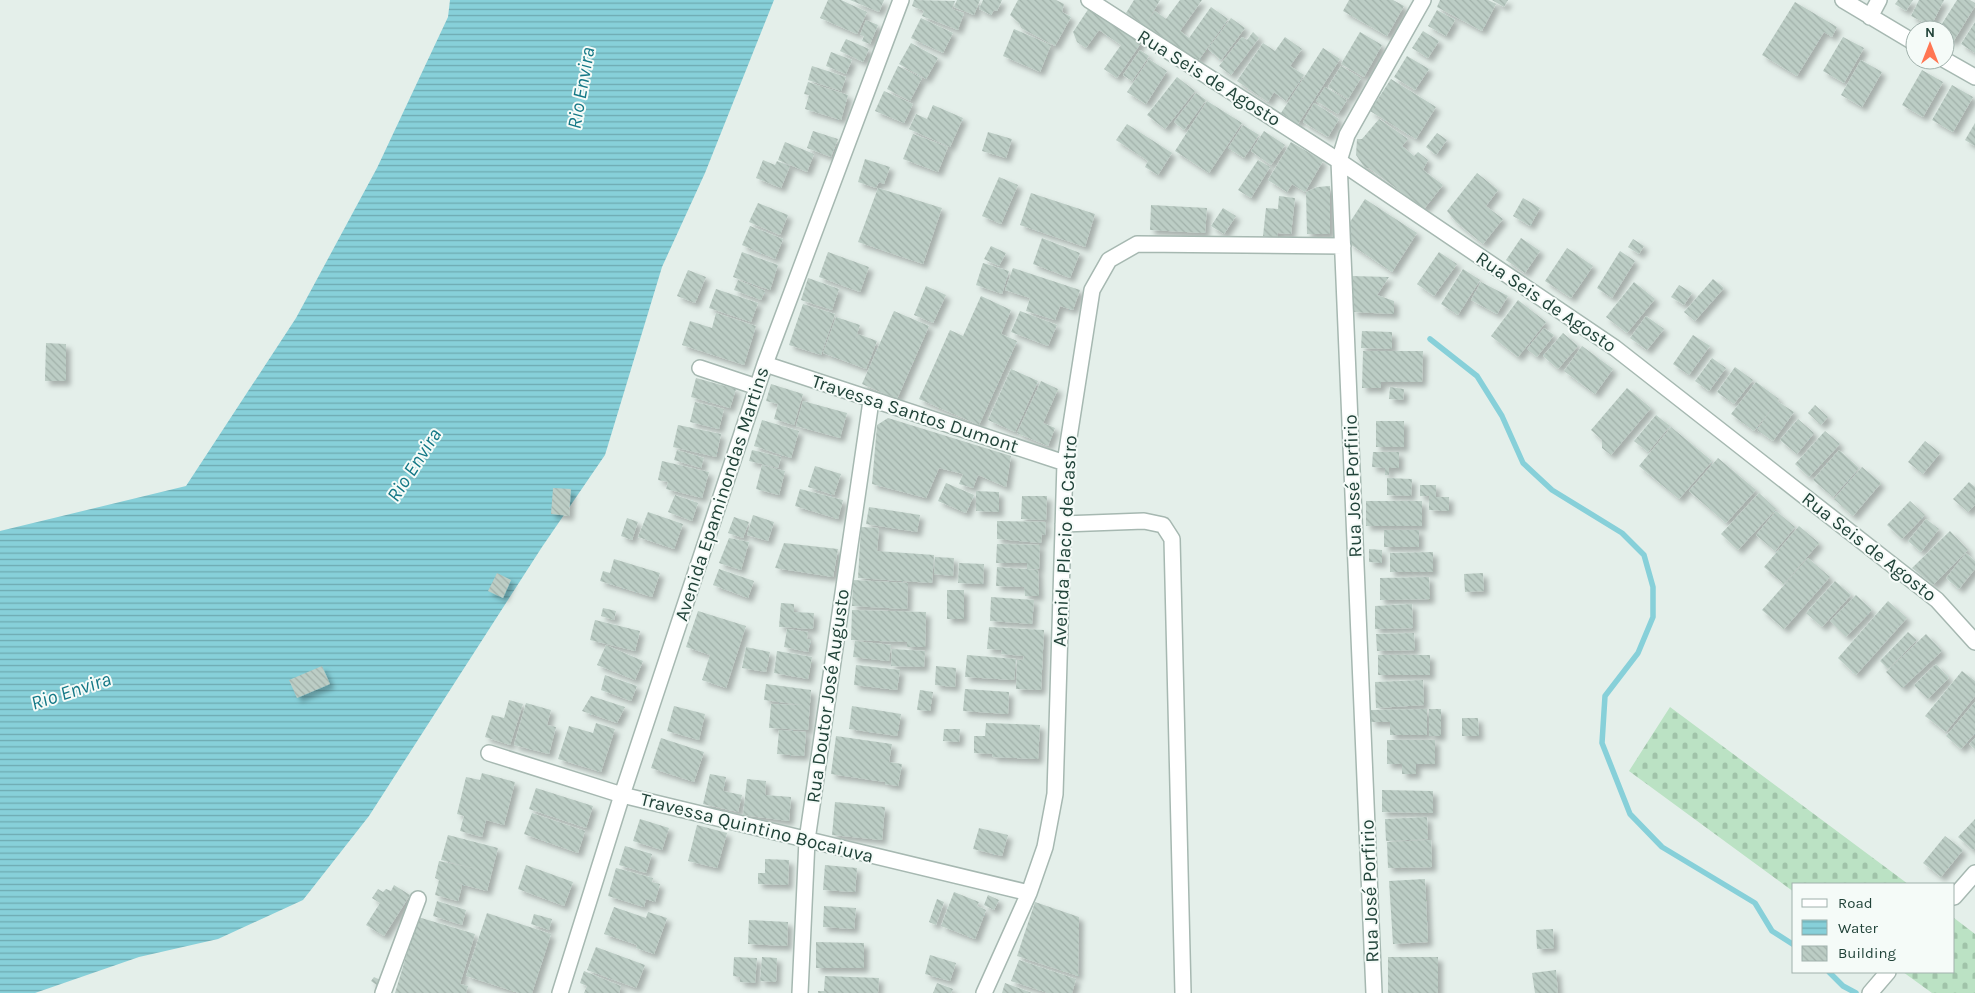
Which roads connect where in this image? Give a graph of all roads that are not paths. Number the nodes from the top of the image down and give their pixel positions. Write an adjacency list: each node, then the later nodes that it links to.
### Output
1 (901, 0): 12 (street, Avenida Epaminondas Martins)
2 (1089, 0): 10 (street, Rua Seis de Agosto)
3 (1423, 0): 10 (street, Rua José Porfirio)
4 (1842, 0): 6 (street)
5 (1879, 0): 6 (street)
6 (1870, 17): 7 (street)
7 (1905, 37)
8 (1955, 66): 9 (street)
9 (1975, 77)
10 (1339, 161): 11 (street, Rua José Porfirio); 18 (street, Rua Seis de Agosto)
11 (1343, 246): 16 (street, Avenida Placio de Castro); 33 (street, Rua José Porfirio)
12 (765, 364): 14 (street, Avenida Epaminondas Martins); 15 (street, Travessa Santos Dumont)
13 (700, 368): 14 (street)
14 (757, 387): 20 (street, Avenida Epaminondas Martins)
15 (871, 401): 16 (street, Travessa Santos Dumont); 21 (street, Rua Doutor José Augusto)
16 (1065, 463): 17 (street, Avenida Placio de Castro)
17 (1063, 524): 23 (street, Avenida Placio de Castro); 32 (street)
18 (1975, 642)
19 (489, 753): 20 (street, Travessa Quintino Bocaiuva)
20 (622, 795): 21 (street, Travessa Quintino Bocaiuva); 29 (street, Avenida Epaminondas Martins)
21 (807, 840): 23 (street, Travessa Quintino Bocaiuva); 30 (street, Rua Doutor José Augusto)
22 (1975, 873): 24 (street)
23 (1029, 893): 31 (street, Avenida Placio de Castro)
24 (1955, 896)
25 (418, 900): 28 (street)
26 (1887, 973): 27 (street)
27 (1871, 991)
28 (383, 993)
29 (560, 993)
30 (800, 993)
31 (984, 993)
32 (1183, 993)
33 (1374, 993)

